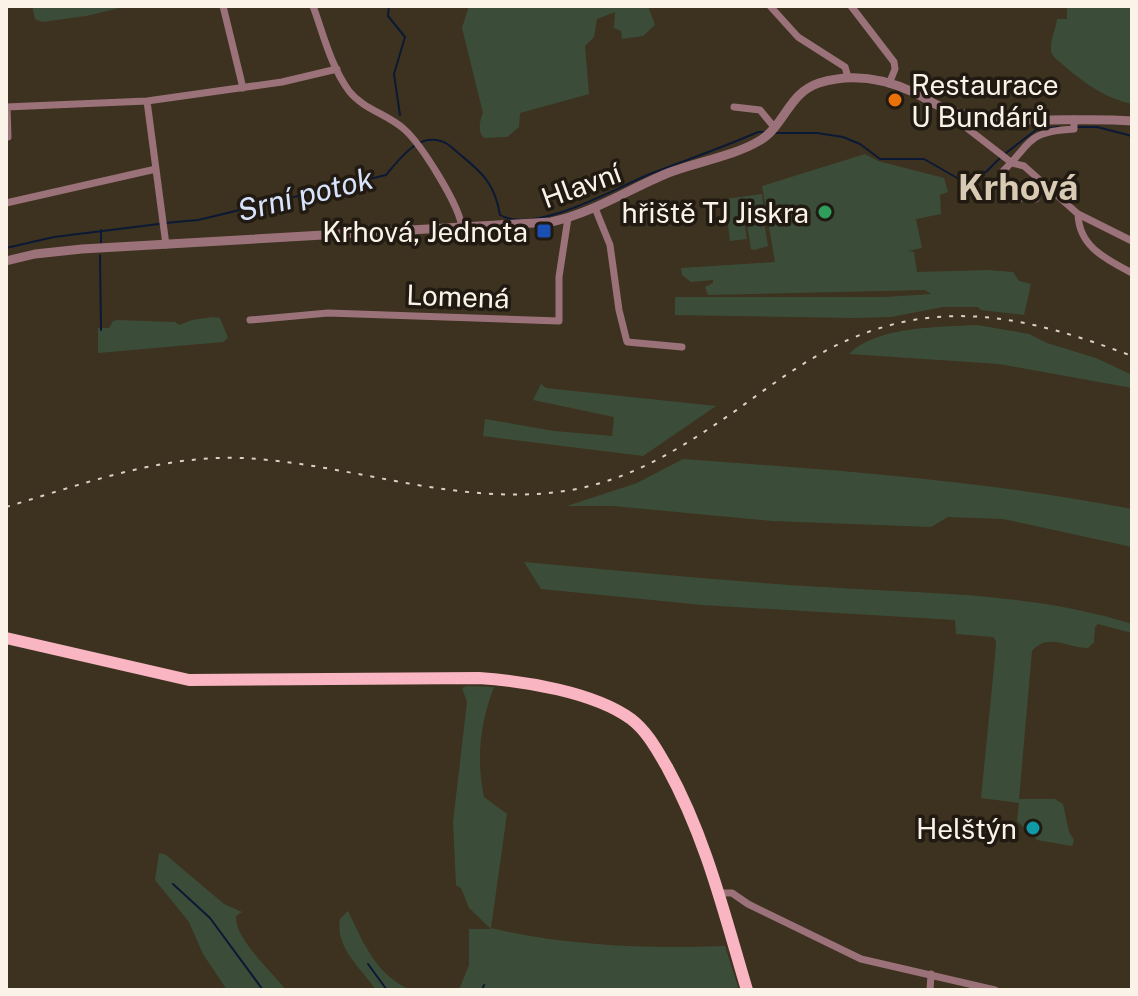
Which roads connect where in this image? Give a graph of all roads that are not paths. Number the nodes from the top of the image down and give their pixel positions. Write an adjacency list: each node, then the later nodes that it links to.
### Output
1 (223, 6): 8 (street)
2 (313, 6): 5 (street)
3 (770, 6): 6 (street)
4 (851, 6): 7 (street)
5 (337, 69): 8 (street); 24 (street)
6 (848, 77): 7 (street, Hlavní); 15 (street, Hlavní)
7 (889, 84): 12 (street, Hlavní)
8 (243, 88): 9 (street)
9 (147, 101): 10 (street); 18 (street)
10 (7, 107): 16 (street)
11 (734, 107): 15 (street)
12 (941, 107): 14 (street, Hlavní); 17 (street)
13 (1132, 121): 14 (street, Hlavní)
14 (1074, 124): 17 (street)
15 (770, 131): 21 (street, Hlavní)
16 (6, 137)
17 (1006, 159): 19 (street); 19 (street)
18 (156, 169): 20 (street); 26 (street)
19 (1044, 185): 22 (street)
20 (6, 203)
21 (595, 208): 23 (street, Hlavní); 30 (street)
22 (1078, 214): 25 (street); 28 (street)
23 (568, 218): 24 (street, Hlavní); 29 (street, Lomená)
24 (462, 229): 26 (street, Hlavní)
25 (1132, 241)
26 (166, 245): 27 (street, Hlavní)
27 (6, 261)
28 (1132, 273)
29 (250, 320)
30 (682, 347)
31 (6, 638): 32 (main road)
32 (720, 893): 33 (street); 34 (main road)
33 (931, 974): 35 (street); 36 (street)
34 (747, 990)
35 (930, 990)
36 (995, 990)

